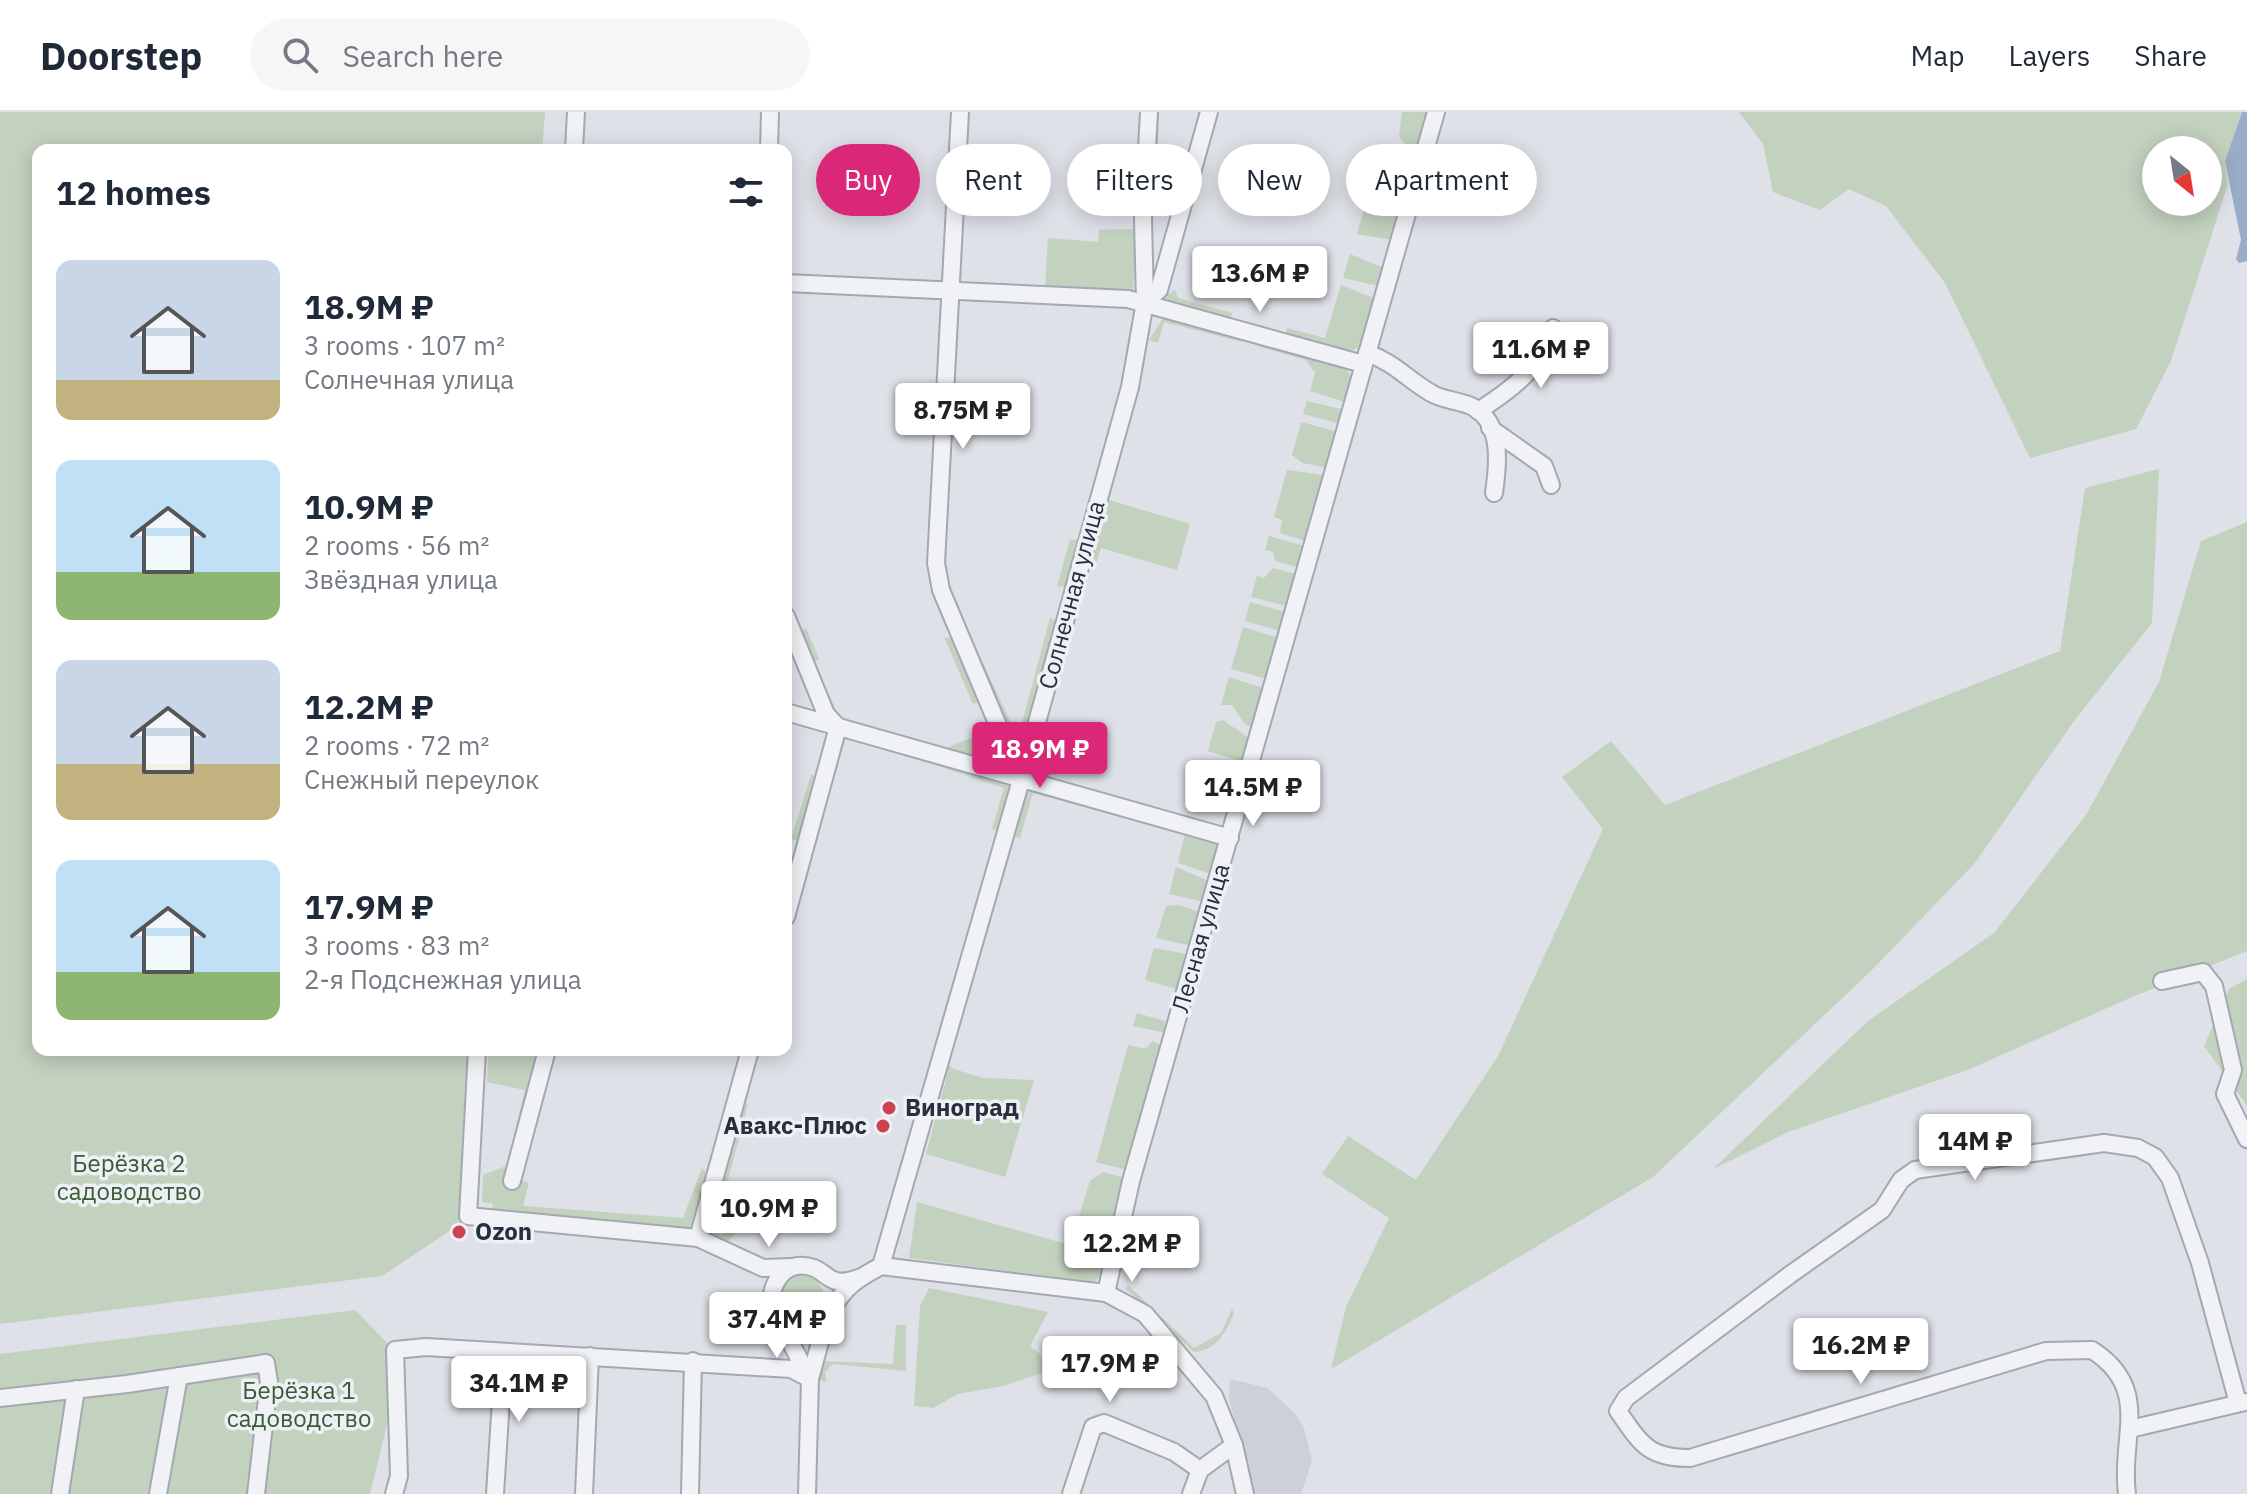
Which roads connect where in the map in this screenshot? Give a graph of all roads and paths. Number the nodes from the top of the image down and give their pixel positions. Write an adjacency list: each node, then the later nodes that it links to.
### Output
1 (576, 112): 7 (street)
2 (770, 112): 8 (street)
3 (960, 112): 10 (street)
4 (1149, 112): 11 (street)
5 (1209, 112): 11 (street, Солнечная улица)
6 (1436, 112): 13 (street, Лесная улица)
7 (574, 144)
8 (769, 144)
9 (792, 283): 10 (street)
10 (952, 290): 11 (street); 21 (street)
11 (1145, 302): 13 (street); 21 (street, Солнечная улица)
12 (1553, 328): 14 (street)
13 (1365, 358): 14 (street); 22 (street, Лесная улица)
14 (1478, 411): 15 (street)
15 (1490, 428): 16 (street); 17 (street)
16 (1551, 485)
17 (1494, 493)
18 (792, 631): 20 (street)
19 (792, 714): 20 (street)
20 (838, 727): 21 (street); 23 (street)
21 (1021, 780): 22 (street); 32 (street, Солнечная улица)
22 (1230, 838): 36 (street, Лесная улица)
23 (792, 895)
24 (2162, 981): 28 (street)
25 (477, 1056): 30 (street)
26 (545, 1056): 29 (street)
27 (748, 1056): 30 (street)
28 (2247, 1139)
29 (512, 1181)
30 (698, 1238): 31 (street)
31 (742, 1260): 33 (street); 38 (street)
32 (881, 1266): 35 (street); 36 (street)
33 (792, 1267): 34 (street); 38 (street)
34 (824, 1274): 35 (street); 37 (street)
35 (861, 1277): 37 (street)
36 (1106, 1293): 48 (street)
37 (830, 1314): 38 (street); 43 (street)
38 (777, 1317): 43 (street)
39 (504, 1352): 40 (street); 53 (street); 54 (street)
40 (590, 1356): 41 (street); 55 (street)
41 (693, 1361): 43 (street); 56 (street)
42 (179, 1376): 44 (street); 51 (street); 52 (street)
43 (810, 1379): 57 (street)
44 (76, 1389): 45 (street); 50 (street)
45 (0, 1398)
46 (2242, 1403): 47 (street); 47 (street)
47 (2130, 1429): 61 (street)
48 (1234, 1445): 49 (street); 60 (street)
49 (1200, 1470): 58 (street); 59 (street)
50 (60, 1494)
51 (158, 1494)
52 (256, 1494)
53 (394, 1494)
54 (495, 1494)
55 (584, 1494)
56 (690, 1494)
57 (807, 1494)
58 (1071, 1494)
59 (1191, 1494)
60 (1245, 1494)
61 (2127, 1494)

